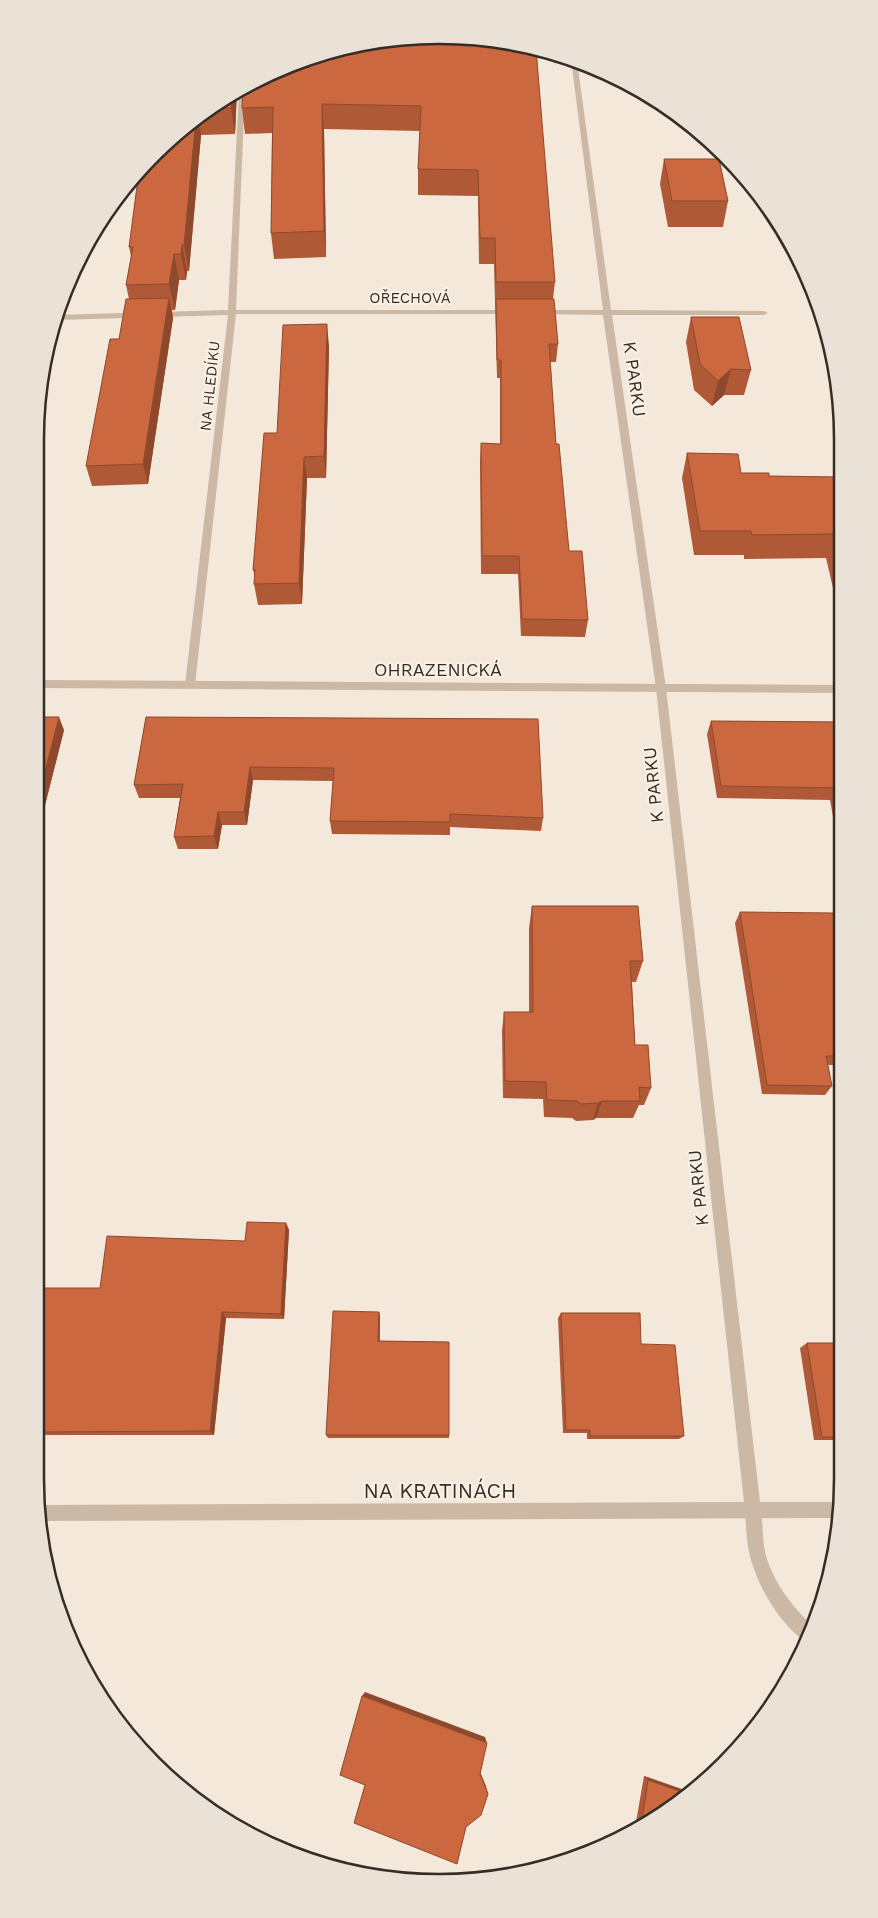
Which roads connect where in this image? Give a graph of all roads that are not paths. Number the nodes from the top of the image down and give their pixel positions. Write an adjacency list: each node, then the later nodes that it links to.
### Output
1 (575, 68): 6 (street, K PARKU)
2 (242, 97): 3 (street, NA HLEDÍKU)
3 (232, 312): 4 (street, OŘECHOVÁ); 8 (street, OŘECHOVÁ); 10 (street, NA HLEDÍKU)
4 (518, 312)
5 (528, 312): 6 (street)
6 (607, 312): 7 (street); 11 (street, K PARKU)
7 (764, 313)
8 (63, 318)
9 (44, 684): 10 (street, OHRAZENICKÁ)
10 (190, 685): 11 (street, OHRAZENICKÁ)
11 (661, 688): 12 (street, OHRAZENICKÁ); 13 (street, K PARKU)
12 (834, 689)
13 (753, 1509): 14 (street, NA KRATINÁCH); 15 (street, NA KRATINÁCH); 16 (street, K PARKU)
14 (833, 1510)
15 (46, 1513)
16 (804, 1630)

